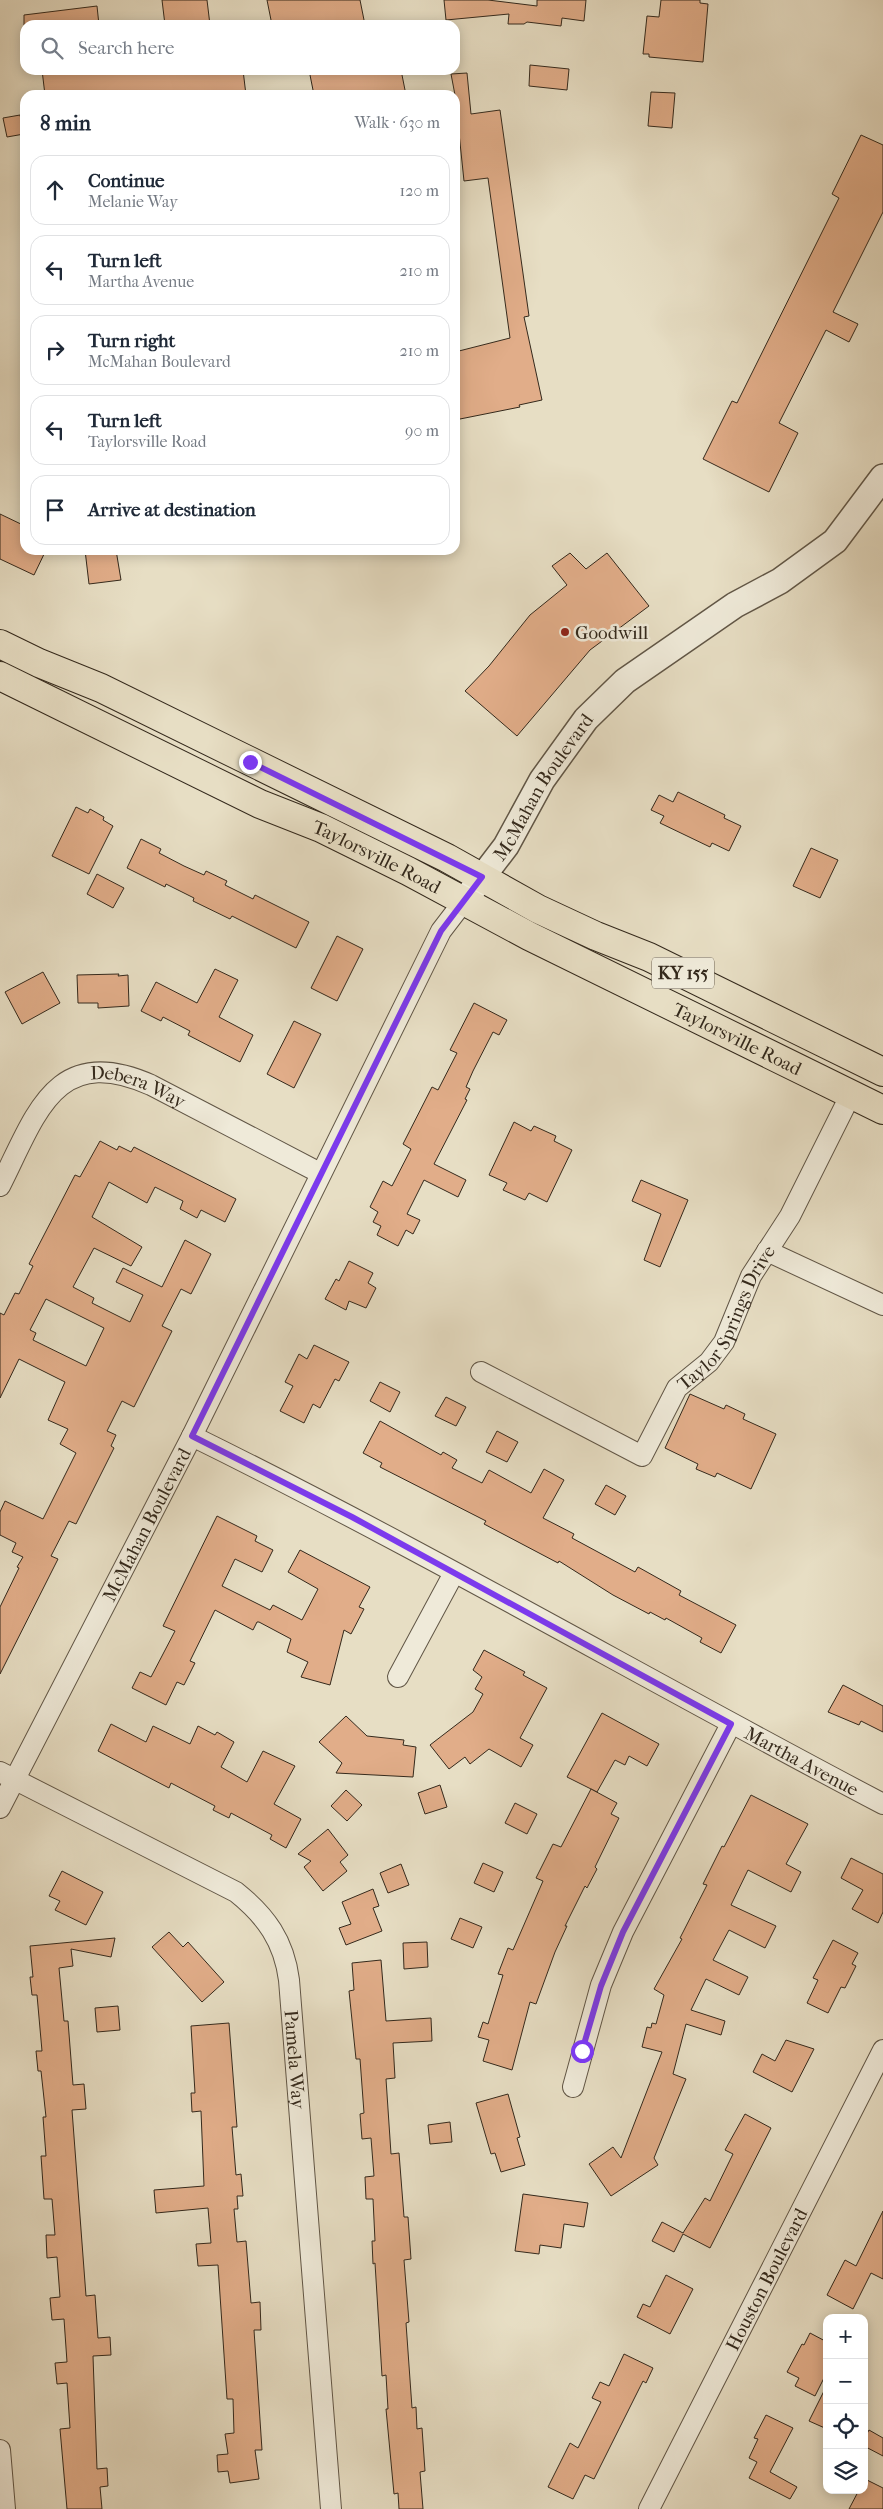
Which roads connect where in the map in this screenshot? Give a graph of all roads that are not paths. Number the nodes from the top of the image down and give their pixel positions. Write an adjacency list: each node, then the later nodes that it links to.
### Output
1 (883, 477): 4 (street, McMahan Boulevard)
2 (0, 644): 4 (main road, Taylorsville Road / KY 155)
3 (0, 676): 5 (main road, Taylorsville Road / KY 155)
4 (482, 877): 5 (street, McMahan Boulevard); 6 (main road, Taylorsville Road / KY 155)
5 (464, 901): 7 (main road, Taylorsville Road / KY 155); 9 (street, McMahan Boulevard)
6 (883, 1072)
7 (851, 1094): 8 (main road, Taylorsville Road / KY 155); 11 (street, Taylor Springs Drive)
8 (883, 1110)
9 (320, 1173): 10 (street, Debera Way); 14 (street, McMahan Boulevard)
10 (0, 1186)
11 (768, 1251): 12 (street); 13 (street, Taylor Springs Drive)
12 (883, 1305)
13 (481, 1372)
14 (192, 1436): 15 (street, Martha Avenue); 18 (street, McMahan Boulevard)
15 (454, 1573): 16 (street); 17 (street, Martha Avenue)
16 (398, 1677)
17 (731, 1724): 19 (street, Martha Avenue); 22 (street)
18 (7, 1776): 20 (street, McMahan Boulevard); 25 (street, Pamela Way)
19 (883, 1804)
20 (0, 1808)
21 (883, 2050): 26 (street, Houston Boulevard)
22 (573, 2087)
23 (0, 2450): 24 (street)
24 (5, 2509)
25 (331, 2509)
26 (649, 2509)

